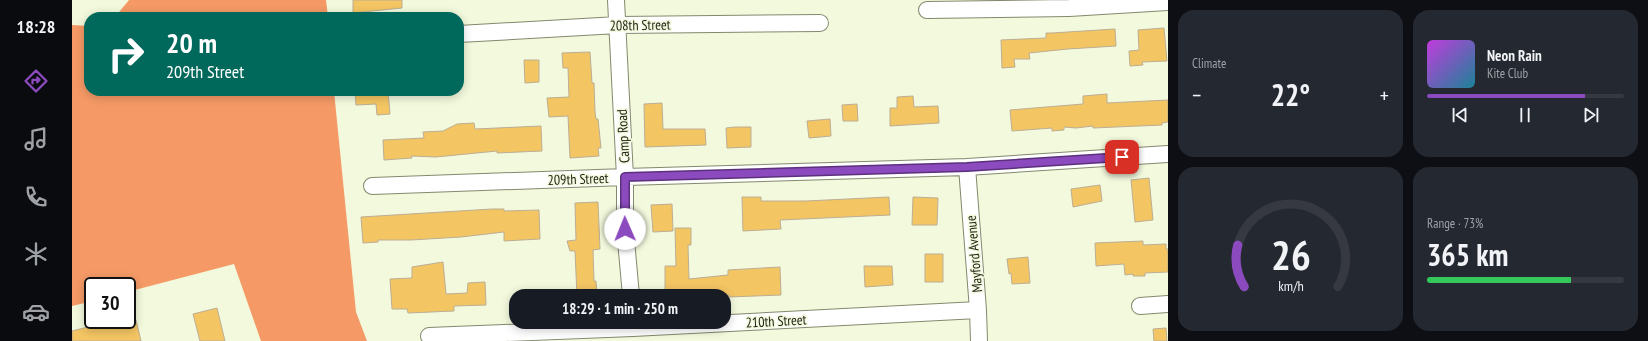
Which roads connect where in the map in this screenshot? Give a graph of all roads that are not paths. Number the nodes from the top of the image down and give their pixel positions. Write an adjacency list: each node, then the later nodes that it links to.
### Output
1 (616, 0): 5 (street, Camp Road)
2 (1168, 2): 3 (street)
3 (927, 10)
4 (820, 23): 5 (street, 208th Street)
5 (618, 25): 6 (street, 208th Street); 9 (street, Camp Road)
6 (464, 34)
7 (1168, 154): 8 (street, 209th Street)
8 (967, 167): 9 (street, 209th Street); 14 (street, Mayford Avenue)
9 (625, 177): 10 (street, 209th Street); 11 (street, Camp Road)
10 (372, 186)
11 (630, 289)
12 (1168, 304): 13 (street)
13 (1140, 306)
14 (978, 310): 15 (street, 210th Street); 17 (street, Mayford Avenue)
15 (633, 330): 16 (street, 210th Street)
16 (429, 336)
17 (979, 341)

